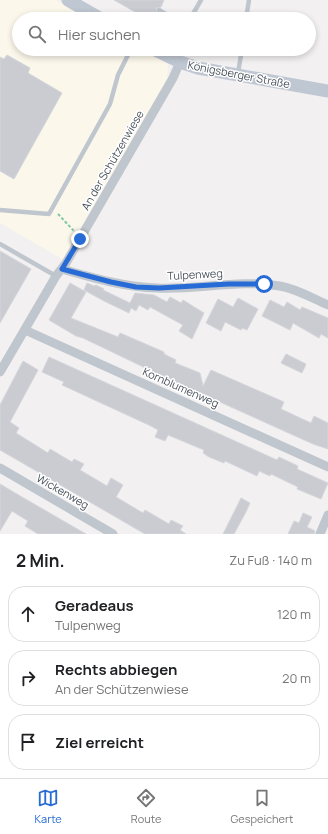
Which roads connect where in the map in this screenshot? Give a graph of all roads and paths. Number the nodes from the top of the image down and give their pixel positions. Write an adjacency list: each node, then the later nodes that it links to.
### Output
1 (68, 0): 5 (main road)
2 (201, 0): 7 (lane)
3 (249, 0): 8 (lane)
4 (159, 10): 6 (lane)
5 (89, 12)
6 (162, 12)
7 (194, 12)
8 (247, 12)
9 (128, 56): 15 (lane)
10 (168, 56): 12 (main road, Königsberger Straße)
11 (241, 56): 13 (lane)
12 (180, 62): 13 (main road, Königsberger Straße); 17 (street, An der Schützenwiese)
13 (238, 76): 14 (main road, Königsberger Straße)
14 (328, 91)
15 (53, 208): 16 (lane); 17 (path)
16 (0, 210)
17 (80, 239): 19 (street, An der Schützenwiese)
18 (0, 244): 19 (lane)
19 (59, 273): 20 (street, Tulpenweg); 21 (street, An der Schützenwiese)
20 (328, 305)
21 (25, 330): 22 (street, An der Schützenwiese); 23 (street, Kornblumenweg)
22 (0, 372)
23 (328, 467)
24 (0, 468): 26 (street, Wickenweg)
25 (328, 515): 27 (street)
26 (113, 534)
27 (320, 534)

